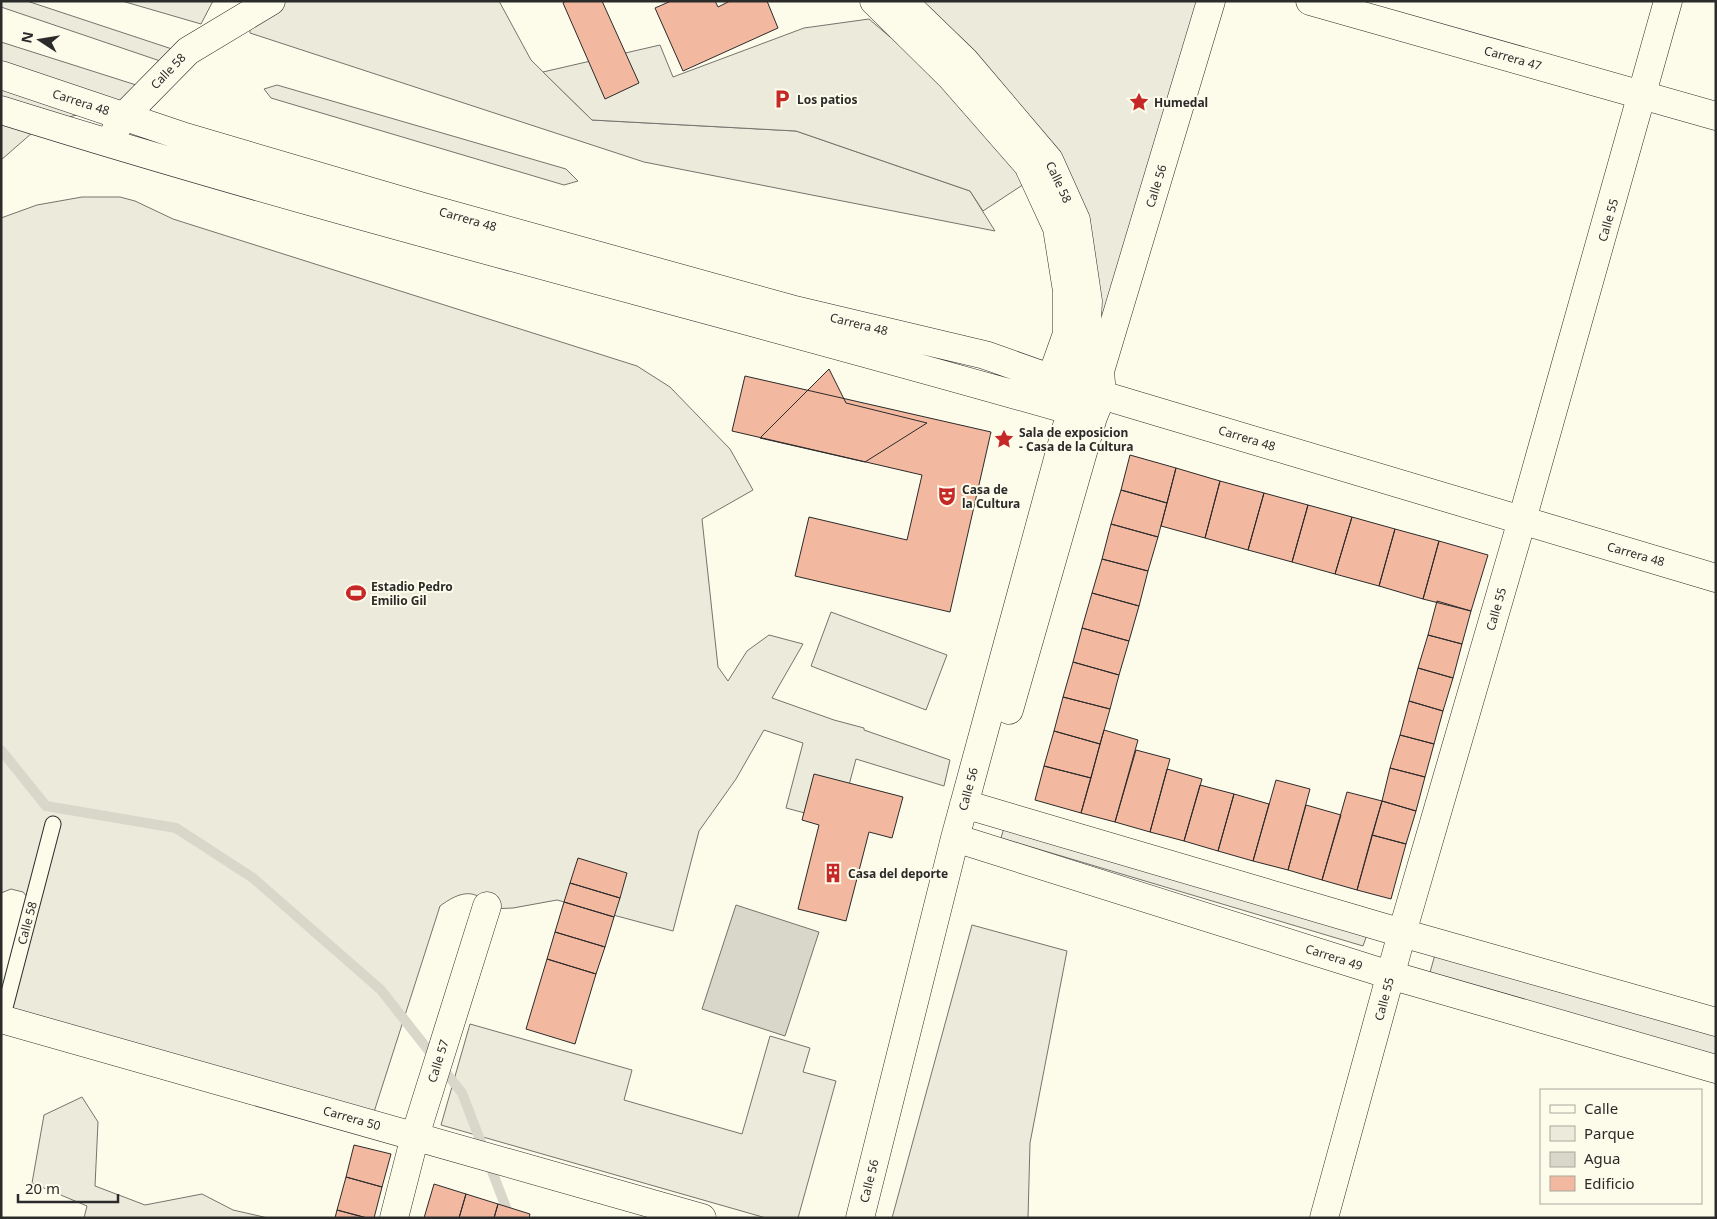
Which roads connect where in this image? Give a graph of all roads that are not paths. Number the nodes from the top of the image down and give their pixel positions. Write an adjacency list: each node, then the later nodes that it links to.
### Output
1 (271, 1): 10 (street, Calle 58)
2 (874, 1): 15 (street, Calle 58)
3 (903, 1): 15 (street, Calle 58)
4 (1211, 1): 15 (street, Calle 56)
5 (1310, 1): 8 (street, Carrera 47)
6 (1668, 1): 8 (street, Calle 55)
7 (1, 75): 10 (street, Carrera 48)
8 (1643, 95): 11 (street, Carrera 47); 16 (street, Calle 55)
9 (1, 110): 12 (street, Carrera 48)
10 (124, 116): 12 (street, Calle 58); 13 (street, Carrera 48)
11 (1716, 116)
12 (107, 143): 13 (street, Carrera 48)
13 (419, 219): 14 (street, Carrera 48)
14 (788, 320): 15 (street, Carrera 48); 15 (street, Carrera 48)
15 (1080, 392): 16 (street, Carrera 48); 18 (street, Calle 56)
16 (1522, 520): 17 (street, Carrera 48); 22 (street, Calle 55)
17 (1716, 578)
18 (972, 806): 20 (street, Calle 56); 22 (street)
19 (53, 824): 24 (lane, Calle 58)
20 (964, 840): 23 (street, Carrera 49); 30 (street, Calle 56)
21 (486, 906): 27 (street, Calle 57)
22 (1402, 933): 23 (street, Calle 55); 25 (street)
23 (1390, 975): 26 (street, Carrera 49); 31 (street, Calle 55)
24 (2, 1020): 27 (street, Carrera 50)
25 (1716, 1022)
26 (1716, 1069)
27 (415, 1136): 28 (street, Calle 57); 29 (street, Carrera 50)
28 (394, 1218)
29 (702, 1218)
30 (860, 1218)
31 (1324, 1218)

